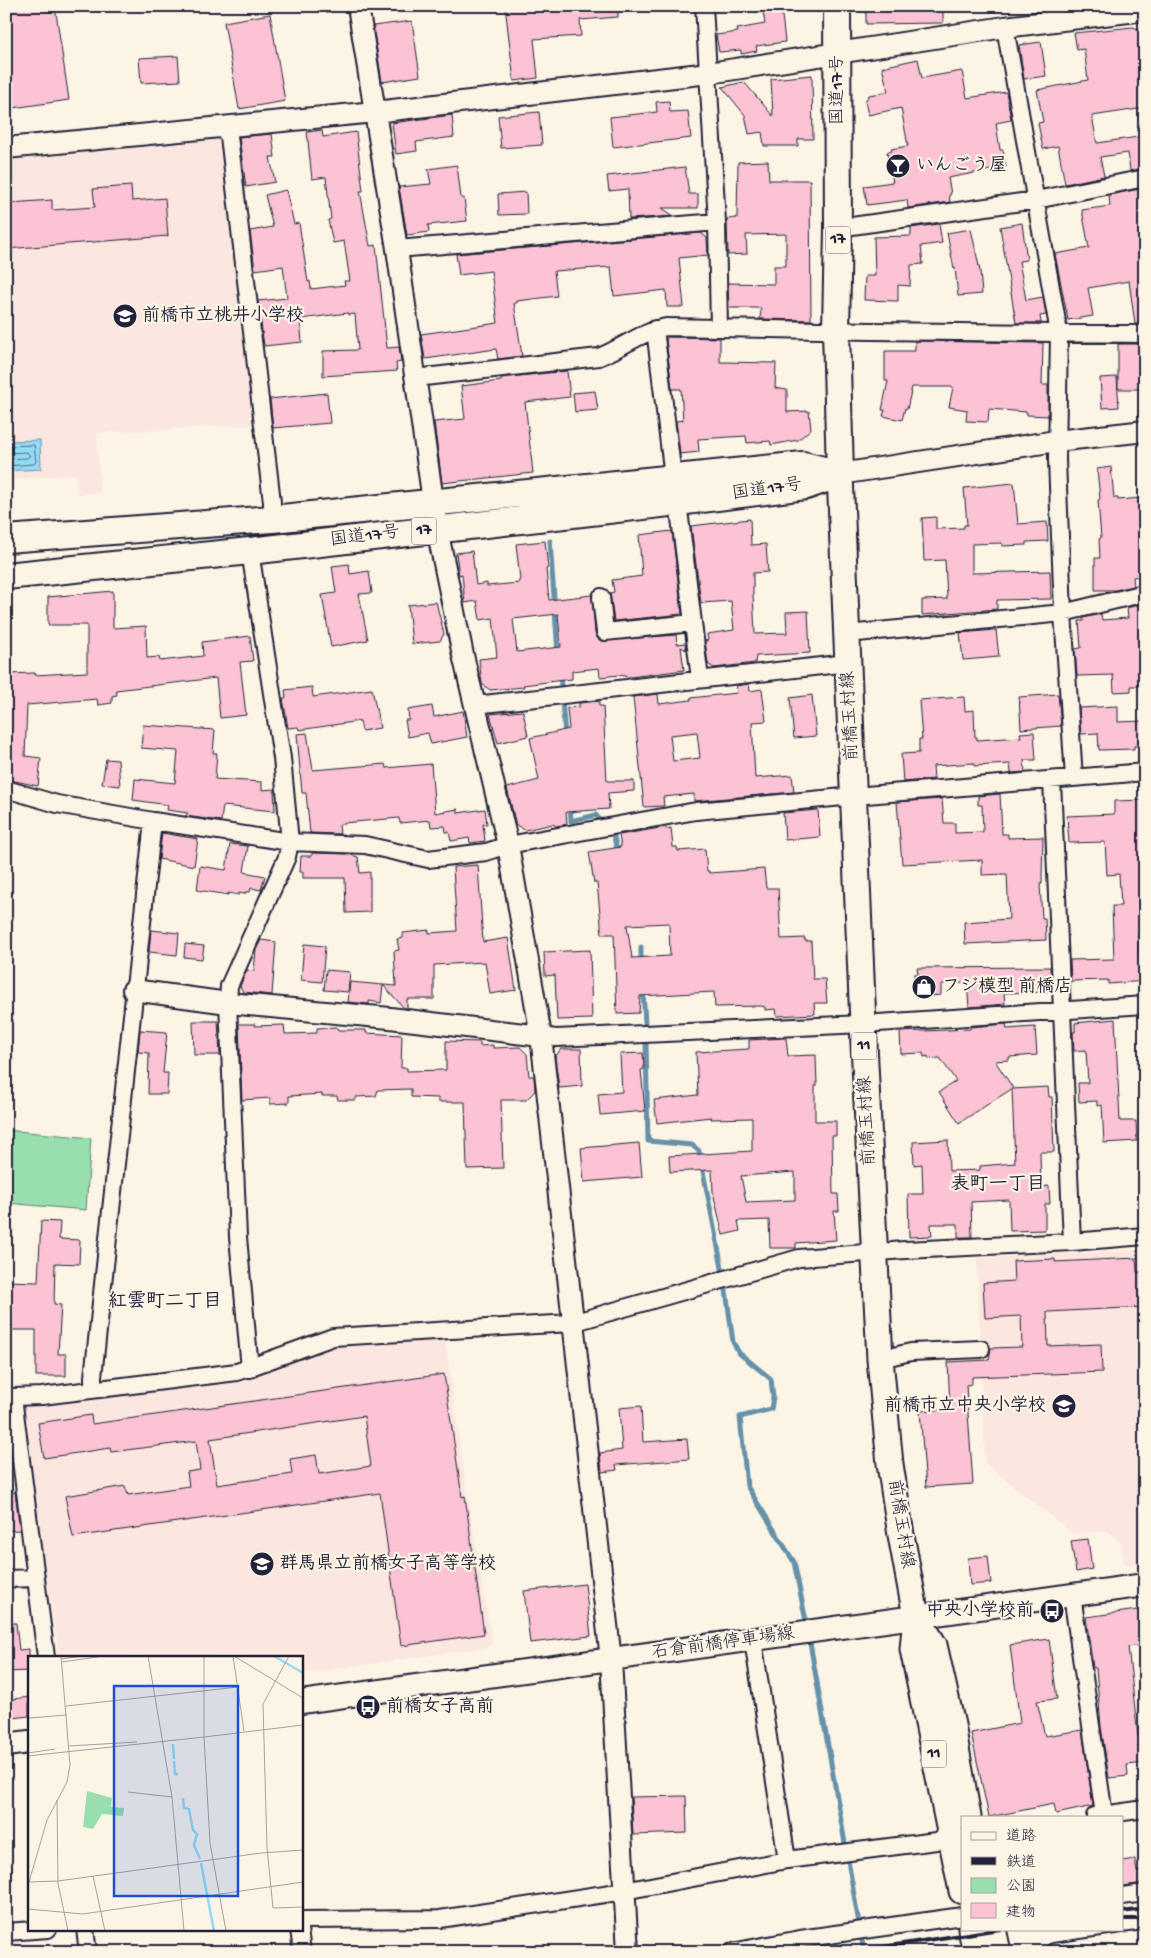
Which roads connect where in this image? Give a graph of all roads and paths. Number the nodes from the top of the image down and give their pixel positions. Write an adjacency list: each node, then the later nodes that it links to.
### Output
1 (358, 6): 8 (street)
2 (704, 6): 7 (street)
3 (837, 6): 6 (highway, 国道17号 / 17)
4 (1145, 10): 5 (street)
5 (1005, 27): 6 (street); 12 (street)
6 (838, 54): 7 (street); 14 (highway, 国道17号 / 17)
7 (709, 73): 8 (street); 13 (street)
8 (375, 112): 9 (street); 15 (street)
9 (220, 127): 10 (street); 27 (street)
10 (6, 148)
11 (1145, 178): 12 (street)
12 (1036, 200): 14 (street); 19 (street)
13 (717, 222): 15 (street); 16 (street)
14 (838, 228): 18 (highway, 国道17号 / 17)
15 (397, 249): 21 (street)
16 (719, 328): 17 (street); 18 (street)
17 (655, 329): 21 (street); 25 (street)
18 (836, 330): 19 (street); 24 (highway, 国道17号 / 17)
19 (1059, 333): 20 (street); 23 (street)
20 (1145, 334)
21 (416, 378): 26 (street)
22 (1145, 431): 23 (street)
23 (1056, 441): 24 (street); 34 (street)
24 (840, 474): 25 (highway, 国道17号 / 17); 36 (main road, 前橋玉村線 / 11)
25 (676, 489): 26 (highway, 国道17号 / 17); 28 (highway, 国道17号 / 17); 35 (street)
26 (433, 503): 27 (highway, 国道17号 / 17); 28 (street)
27 (272, 519): 29 (highway, 国道17号 / 17)
28 (437, 529): 30 (highway, 国道17号 / 17); 39 (street)
29 (6, 538)
30 (250, 550): 31 (highway, 国道17号 / 17); 46 (street)
31 (6, 576)
32 (1145, 593): 34 (street)
33 (601, 598): 35 (street)
34 (1063, 613): 36 (street); 41 (street)
35 (693, 622): 38 (street)
36 (847, 634): 37 (main road, 前橋玉村線 / 11)
37 (848, 663): 38 (street); 44 (main road, 前橋玉村線 / 11)
38 (700, 679): 39 (street)
39 (475, 705): 47 (street)
40 (1145, 772): 41 (street)
41 (1074, 778): 42 (street)
42 (1052, 780): 44 (street); 51 (street)
43 (6, 789): 45 (street)
44 (854, 796): 47 (street); 52 (main road, 前橋玉村線 / 11)
45 (152, 821): 46 (street); 48 (street)
46 (290, 842): 47 (street); 49 (street)
47 (508, 845): 53 (street)
48 (133, 990): 49 (street); 61 (street)
49 (228, 1003): 53 (street); 60 (street)
50 (1145, 1005): 51 (street)
51 (1063, 1011): 52 (street); 55 (street)
52 (863, 1024): 53 (street); 56 (main road, 前橋玉村線 / 11)
53 (541, 1036): 57 (street)
54 (1145, 1236): 55 (street)
55 (1072, 1242): 56 (street)
56 (875, 1253): 57 (street); 59 (main road, 前橋玉村線 / 11)
57 (572, 1323): 60 (street); 70 (street)
58 (981, 1349): 59 (street)
59 (880, 1359): 67 (main road, 前橋玉村線 / 11)
60 (250, 1369): 61 (street)
61 (93, 1390): 62 (street)
62 (9, 1396): 63 (street)
63 (35, 1578): 64 (street); 69 (street)
64 (6, 1579)
65 (1145, 1585): 66 (main road, 石倉前橋停車場線)
66 (1072, 1595): 67 (main road, 石倉前橋停車場線); 76 (street)
67 (916, 1616): 68 (main road, 石倉前橋停車場線); 75 (main road, 前橋玉村線 / 11); 77 (main road, 前橋玉村線 / 11)
68 (754, 1640): 70 (main road, 石倉前橋停車場線); 78 (street)
69 (46, 1656)
70 (611, 1660): 71 (main road, 石倉前橋停車場線); 80 (street)
71 (302, 1702)
72 (28, 1742): 73 (main road)
73 (6, 1745)
74 (1145, 1809): 76 (street)
75 (968, 1816)
76 (1099, 1816)
77 (957, 1838): 78 (street); 79 (main road, 前橋玉村線 / 11)
78 (787, 1860): 80 (street)
79 (961, 1880)
80 (624, 1891): 84 (street); 94 (street)
81 (1145, 1893): 82 (street)
82 (1124, 1896)
83 (961, 1916): 95 (street)
84 (302, 1920)
85 (34, 1930): 90 (street)
86 (85, 1930): 92 (street)
87 (299, 1930): 93 (street)
88 (971, 1930): 96 (main road)
89 (993, 1930): 97 (main road)
90 (6, 1932)
91 (1145, 1939): 98 (street)
92 (88, 1952)
93 (302, 1952)
94 (628, 1952)
95 (732, 1952)
96 (976, 1952)
97 (998, 1952)
98 (1054, 1952)

